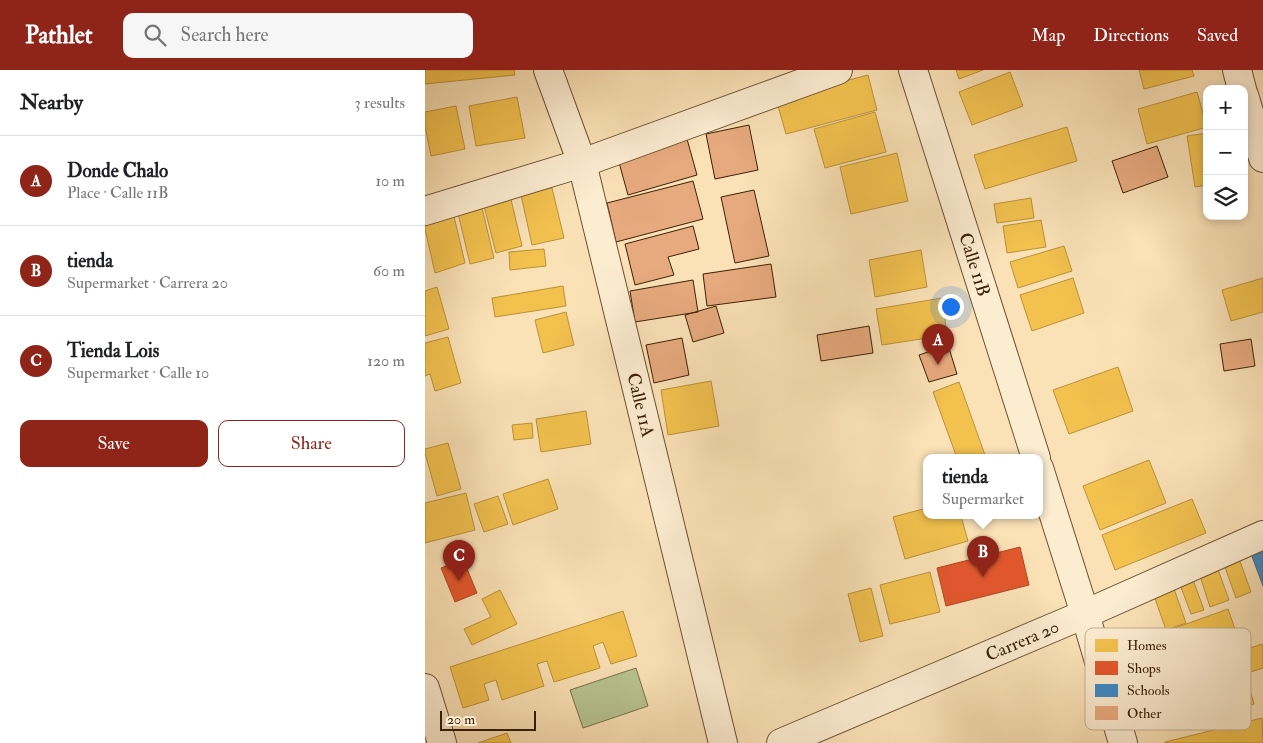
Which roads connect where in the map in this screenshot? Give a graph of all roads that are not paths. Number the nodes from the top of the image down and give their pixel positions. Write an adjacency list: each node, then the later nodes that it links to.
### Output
1 (548, 70): 8 (street, Calle 11A)
2 (838, 70): 8 (street)
3 (913, 70): 10 (street, Calle 11B)
4 (1237, 70): 5 (street)
5 (1241, 85)
6 (1248, 108): 7 (street)
7 (1263, 158)
8 (582, 163): 9 (street); 18 (street, Calle 11A)
9 (425, 211)
10 (1035, 454)
11 (1043, 481): 13 (street)
12 (1263, 535): 13 (street, Carrera 20)
13 (1085, 614): 14 (street); 19 (street, Carrera 20)
14 (1089, 628)
15 (425, 688): 17 (street)
16 (1119, 730): 20 (street)
17 (443, 743)
18 (723, 743)
19 (781, 743)
20 (1123, 743)

